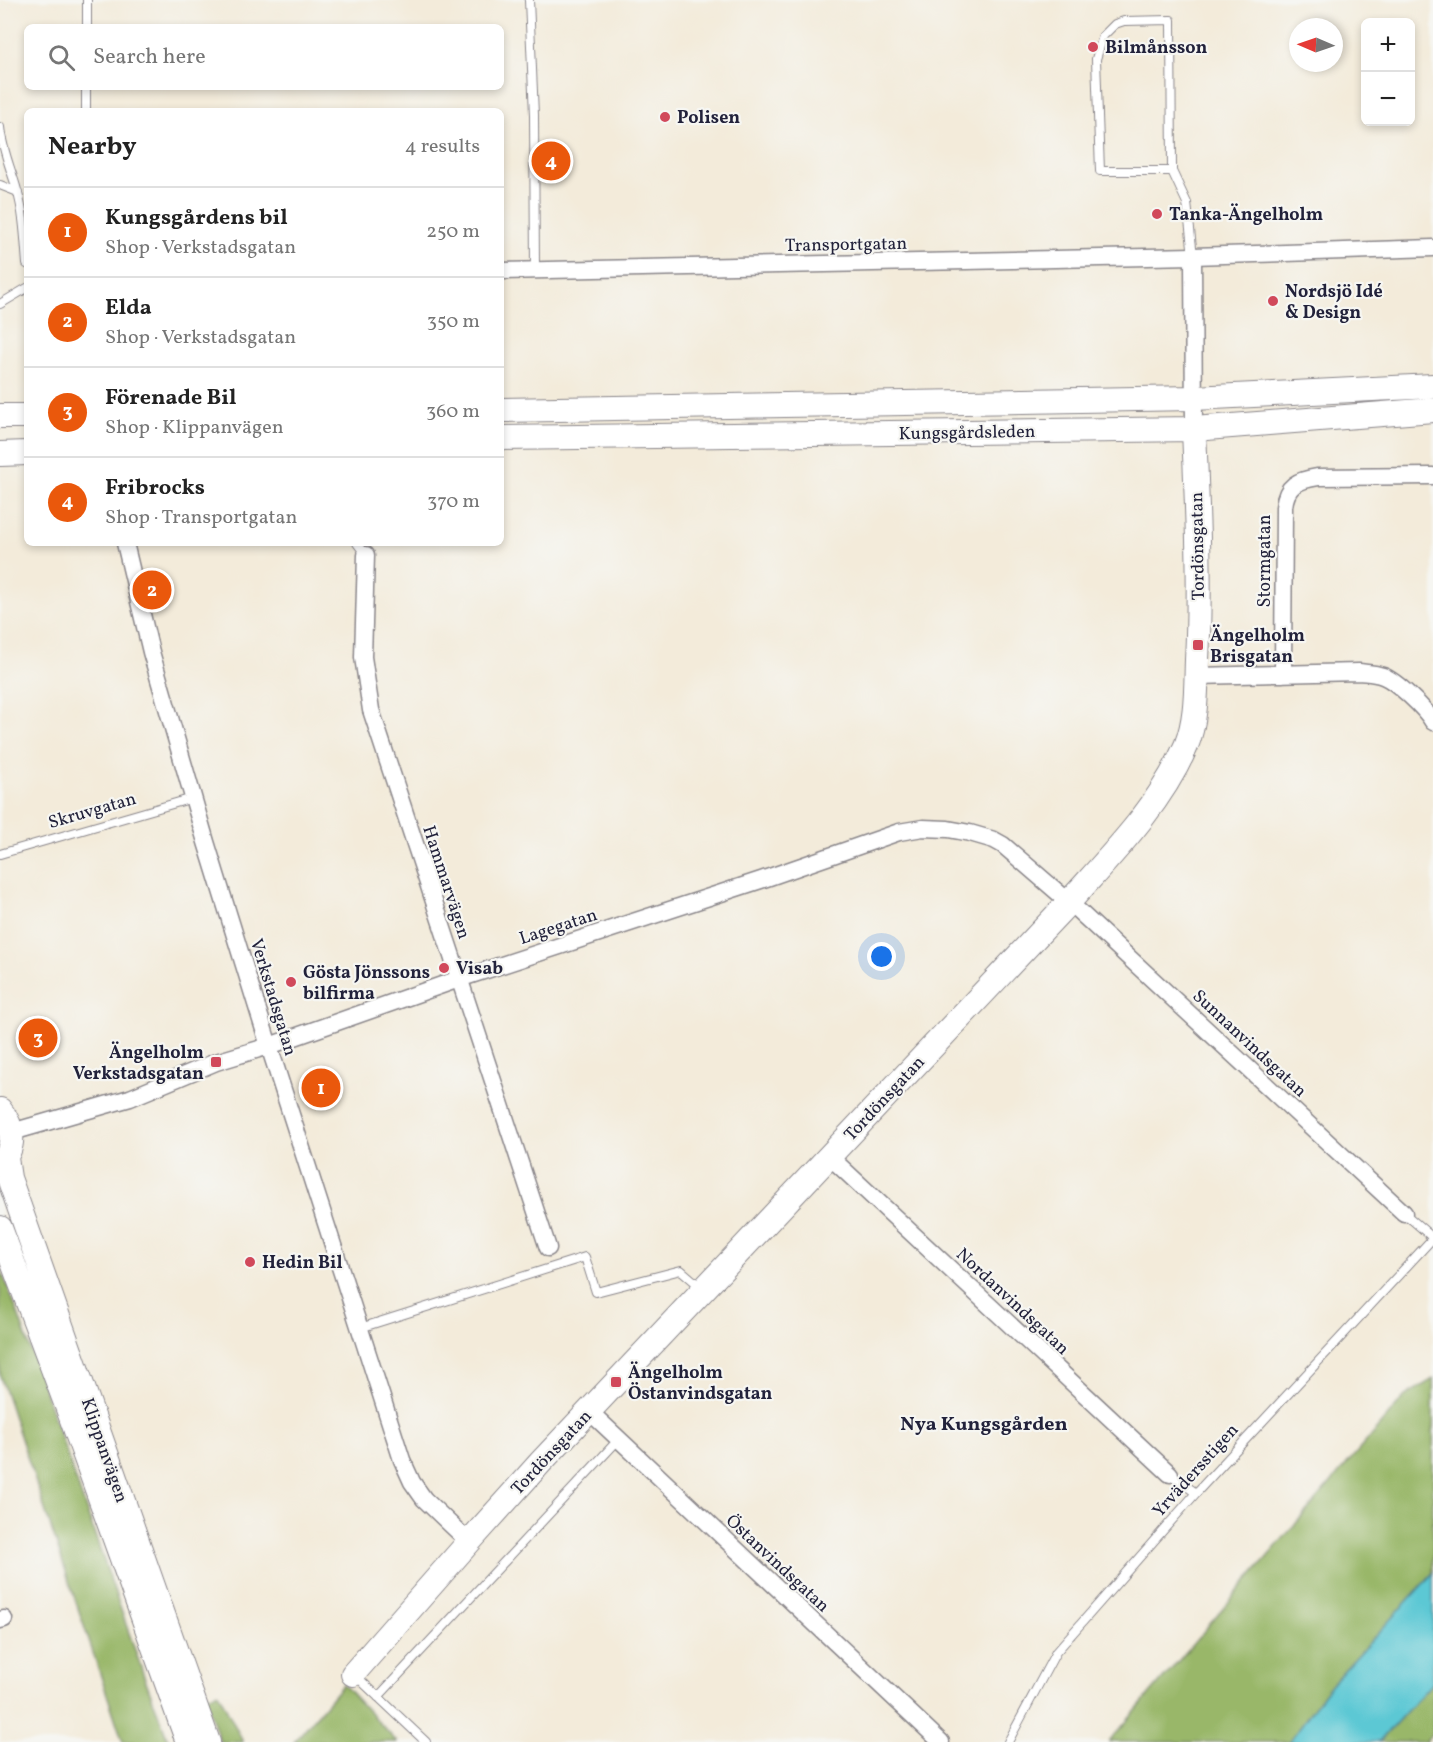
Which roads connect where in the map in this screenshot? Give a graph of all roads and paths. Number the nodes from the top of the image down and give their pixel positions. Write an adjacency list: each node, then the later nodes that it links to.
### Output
1 (87, 0): 3 (lane)
2 (529, 0): 13 (lane)
3 (87, 24)
4 (86, 90): 5 (lane)
5 (86, 108)
6 (0, 127): 9 (lane)
7 (1172, 171): 7 (lane); 12 (lane)
8 (0, 185): 9 (lane)
9 (18, 192): 10 (lane)
10 (24, 224)
11 (1433, 248): 12 (street, Transportgatan)
12 (1193, 256): 13 (street, Transportgatan); 18 (street)
13 (535, 270): 14 (street, Transportgatan)
14 (504, 271)
15 (24, 290): 16 (lane)
16 (0, 304)
17 (1433, 387): 18 (main road, Kungsgårdsleden)
18 (1194, 398): 19 (main road, Kungsgårdsleden); 23 (street)
19 (504, 410)
20 (1433, 410): 23 (main road, Kungsgårdsleden)
21 (0, 416): 22 (main road)
22 (24, 416)
23 (1194, 429): 24 (main road, Kungsgårdsleden); 31 (main road, Tordönsgatan)
24 (504, 438)
25 (24, 453): 26 (main road)
26 (0, 454)
27 (1433, 476): 30 (street, Stormgatan)
28 (126, 546): 33 (street, Verkstadsgatan)
29 (361, 549): 36 (street, Hammarvägen)
30 (1283, 674): 31 (street); 32 (street)
31 (1197, 676): 35 (main road, Tordönsgatan)
32 (1433, 722)
33 (193, 798): 34 (lane, Skruvgatan); 37 (street, Verkstadsgatan)
34 (0, 854)
35 (1069, 902): 36 (street, Lagegatan); 40 (main road, Tordönsgatan); 42 (street, Sunnanvindsgatan)
36 (459, 979): 37 (street, Lagegatan); 45 (street, Hammarvägen)
37 (269, 1046): 39 (street, Lagegatan); 47 (street, Verkstadsgatan)
38 (0, 1110): 39 (main road)
39 (12, 1132): 41 (main road, Klippanvägen)
40 (829, 1156): 46 (main road, Tordönsgatan); 50 (street, Nordanvindsgatan)
41 (3, 1161): 56 (main road, Klippanvägen)
42 (1404, 1214): 44 (lane)
43 (0, 1228): 55 (main road, Klippanvägen)
44 (1433, 1238): 51 (lane, Yrvädersstigen)
45 (548, 1248)
46 (703, 1289): 47 (lane); 48 (main road, Tordönsgatan)
47 (360, 1328): 52 (street, Verkstadsgatan)
48 (589, 1411): 49 (street, Östanvindsgatan); 52 (main road, Tordönsgatan)
49 (619, 1439): 54 (lane); 58 (street, Östanvindsgatan)
50 (1170, 1474): 51 (lane)
51 (1196, 1493): 59 (lane, Yrvädersstigen)
52 (469, 1542): 53 (main road, Tordönsgatan)
53 (353, 1674): 54 (lane)
54 (378, 1697): 57 (lane)
55 (188, 1742)
56 (208, 1742)
57 (426, 1742)
58 (941, 1742)
59 (1008, 1742)

